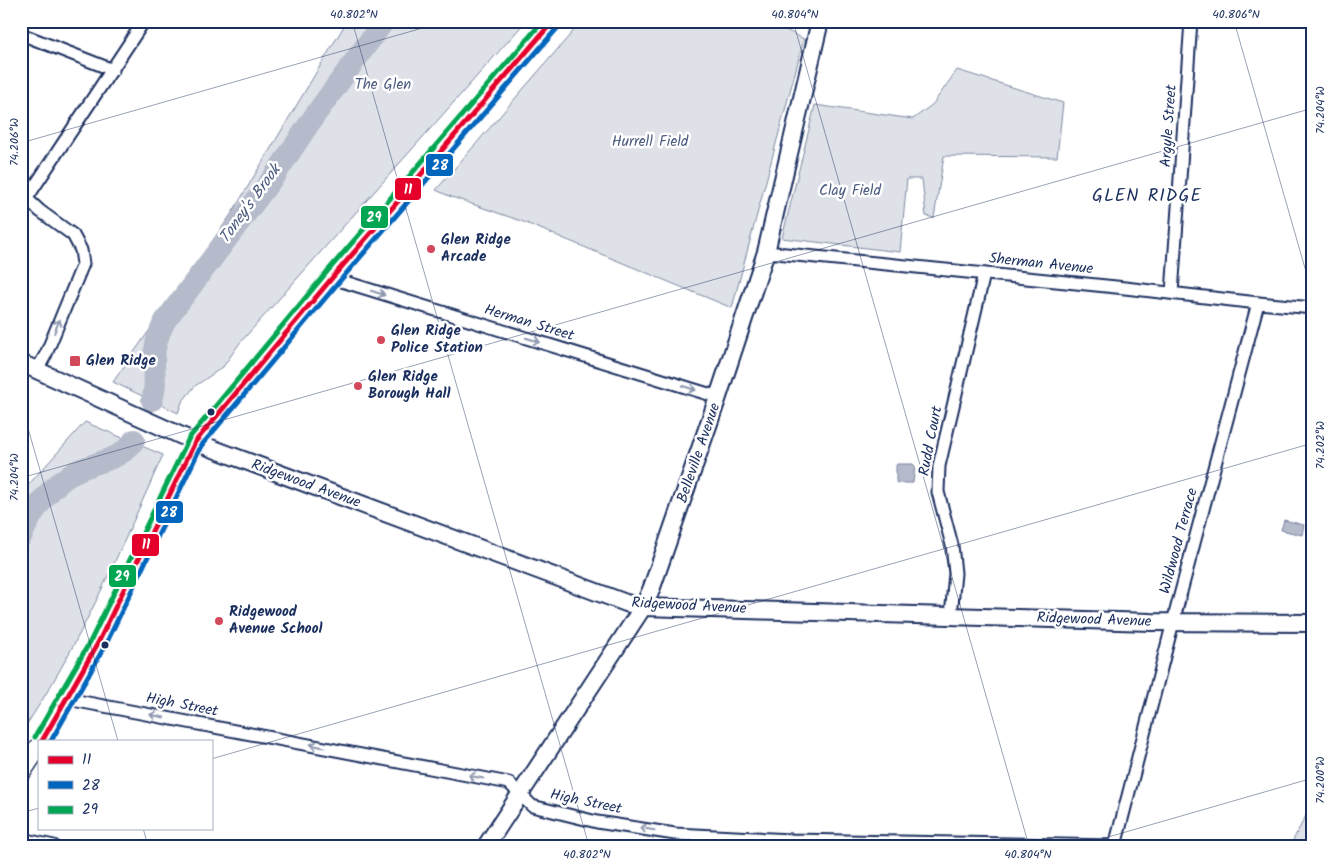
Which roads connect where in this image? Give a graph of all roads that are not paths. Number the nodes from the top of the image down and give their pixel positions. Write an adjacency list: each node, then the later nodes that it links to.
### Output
1 (144, 21): 6 (street)
2 (553, 21): 10 (main road)
3 (820, 21): 8 (street, Belleville Avenue)
4 (1191, 21): 11 (street, Argyle Street)
5 (21, 34): 6 (street)
6 (113, 70): 7 (street)
7 (24, 203): 15 (street, one-way to 7)
8 (766, 252): 9 (street, Sherman Avenue); 16 (street, Belleville Avenue)
9 (984, 274): 11 (street, Sherman Avenue); 19 (street, Rudd Court)
10 (332, 278): 16 (street, Herman Street, one-way to 16); 17 (main road)
11 (1172, 293): 12 (street, Sherman Avenue)
12 (1258, 303): 13 (street, Sherman Avenue); 20 (street, Wildwood Terrace)
13 (1313, 308)
14 (21, 364): 15 (street, Ridgewood Avenue)
15 (37, 370): 17 (street, Ridgewood Avenue)
16 (718, 397): 18 (street, Belleville Avenue)
17 (195, 442): 18 (street, Ridgewood Avenue); 22 (main road)
18 (643, 607): 19 (street, Ridgewood Avenue); 26 (street, Belleville Avenue)
19 (951, 616): 20 (street, Ridgewood Avenue)
20 (1173, 622): 21 (street, Ridgewood Avenue); 30 (street, Wildwood Terrace)
21 (1313, 623)
22 (67, 699): 23 (main road); 26 (street, High Street, one-way to 22)
23 (43, 740)
24 (38, 747): 25 (main road)
25 (21, 772)
26 (520, 794): 29 (street, Belleville Avenue); 30 (street, High Street, one-way to 26)
27 (21, 838): 28 (street)
28 (54, 846)
29 (486, 846)
30 (1115, 846)

